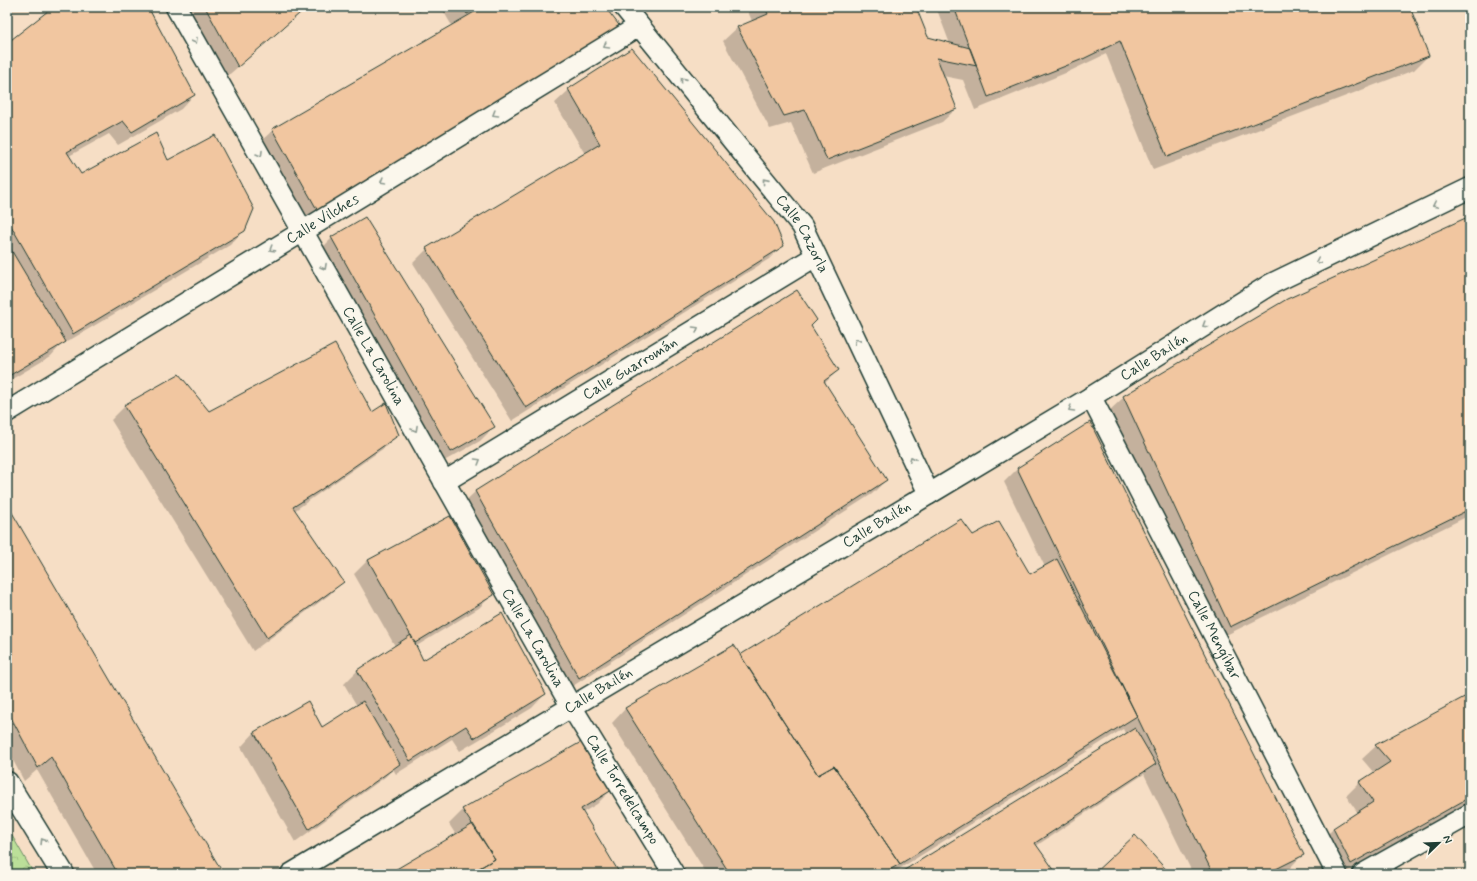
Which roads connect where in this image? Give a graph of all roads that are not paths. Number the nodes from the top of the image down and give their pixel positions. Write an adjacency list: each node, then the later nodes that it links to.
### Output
1 (176, 7): 5 (street, Calle La Carolina, one-way to 5)
2 (624, 7): 3 (street, Calle Cazorla)
3 (639, 26): 5 (street, Calle Vilches, one-way to 5); 6 (street, Calle Cazorla, one-way to 3)
4 (1470, 188): 7 (street, Calle Bailén, one-way to 7)
5 (303, 230): 8 (street, Calle Vilches, one-way to 8); 9 (street, Calle La Carolina, one-way to 9)
6 (816, 256): 9 (street, Calle Guarromán, one-way to 6); 10 (street, Calle Cazorla, one-way to 6)
7 (1091, 397): 10 (street, Calle Bailén, one-way to 10); 17 (street, Calle Mengíbar)
8 (7, 412)
9 (444, 482): 11 (street, Calle La Carolina)
10 (929, 494): 11 (street, Calle Bailén)
11 (571, 706): 15 (street, Calle Bailén); 16 (street, Calle Torredelcampo)
12 (7, 783): 14 (street, one-way to 12)
13 (1470, 814): 18 (street)
14 (63, 874)
15 (291, 874)
16 (674, 874)
17 (1337, 874)
18 (1363, 874)

